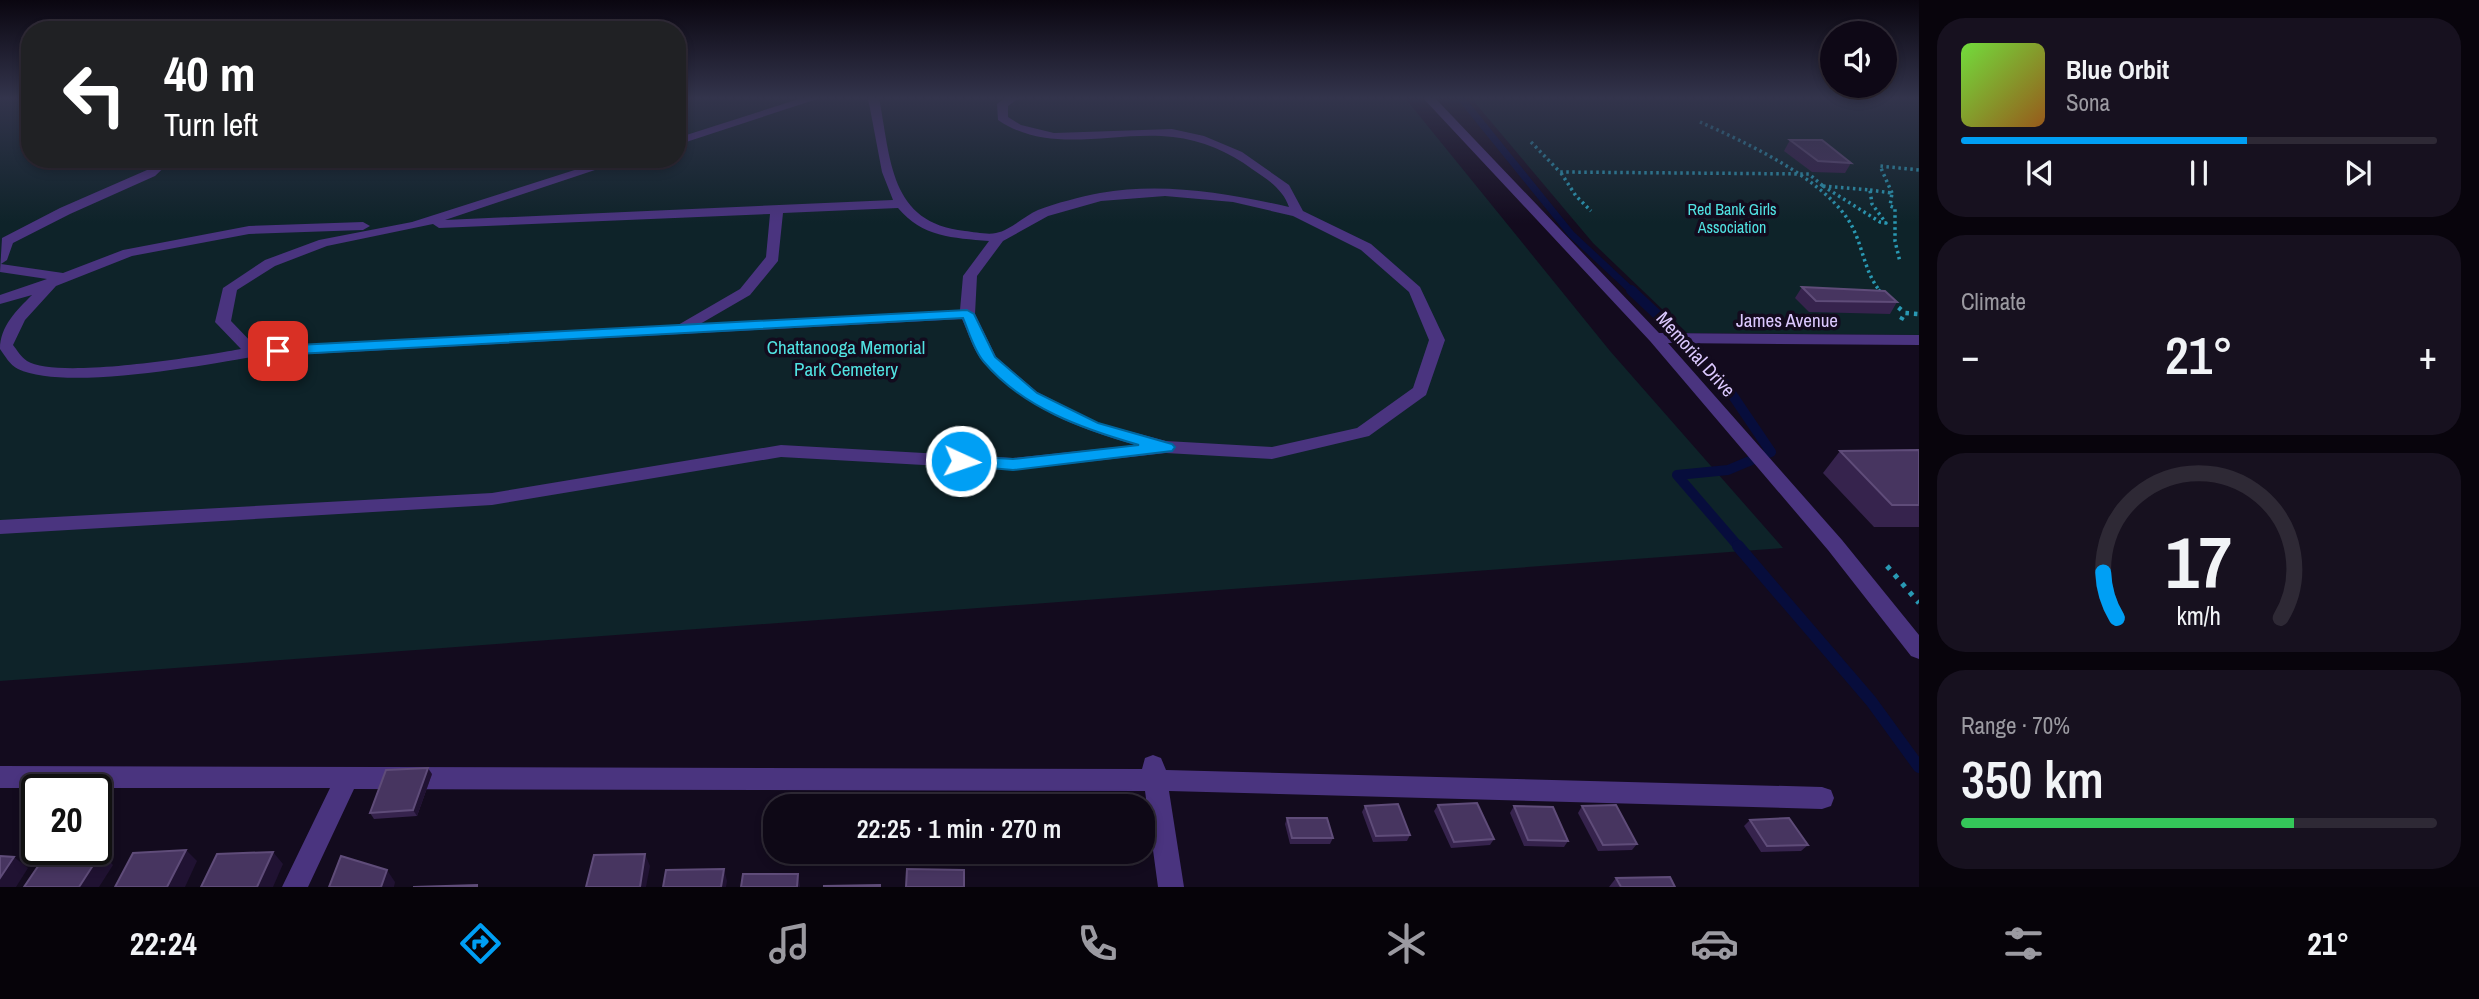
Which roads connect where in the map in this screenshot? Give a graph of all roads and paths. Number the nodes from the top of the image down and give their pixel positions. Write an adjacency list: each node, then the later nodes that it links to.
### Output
1 (882, 139): 14 (street)
2 (1203, 139): 17 (street)
3 (1467, 139): 29 (street, Memorial Drive)
4 (1740, 139): 10 (path)
5 (1531, 142): 9 (path)
6 (157, 168): 20 (street)
7 (594, 168): 18 (street)
8 (1919, 170): 13 (path)
9 (1560, 172): 10 (path); 16 (path)
10 (1795, 174): 11 (path); 26 (path)
11 (1823, 186): 12 (path); 12 (path)
12 (1870, 190): 13 (path)
13 (1892, 193): 21 (path)
14 (901, 204): 15 (street); 19 (street)
15 (777, 210): 18 (street); 28 (street)
16 (1591, 211)
17 (1297, 213): 19 (street); 32 (street)
18 (415, 225): 23 (street); 31 (street)
19 (998, 239): 27 (street)
20 (0, 260)
21 (1900, 262)
22 (0, 271): 23 (street)
23 (69, 278): 24 (street)
24 (51, 284): 25 (street); 31 (street)
25 (0, 300)
26 (1905, 313)
27 (967, 314): 28 (street); 32 (street)
28 (683, 327): 31 (street)
29 (1655, 338): 30 (street, James Avenue); 34 (street, Memorial Drive)
30 (1919, 340)
31 (252, 352)
32 (1167, 447): 33 (street)
33 (0, 527)
34 (1919, 650)
35 (1154, 773): 37 (street); 38 (street); 40 (street)
36 (0, 777): 37 (street)
37 (347, 778): 39 (street)
38 (1822, 798)
39 (295, 887)
40 (1171, 887)

